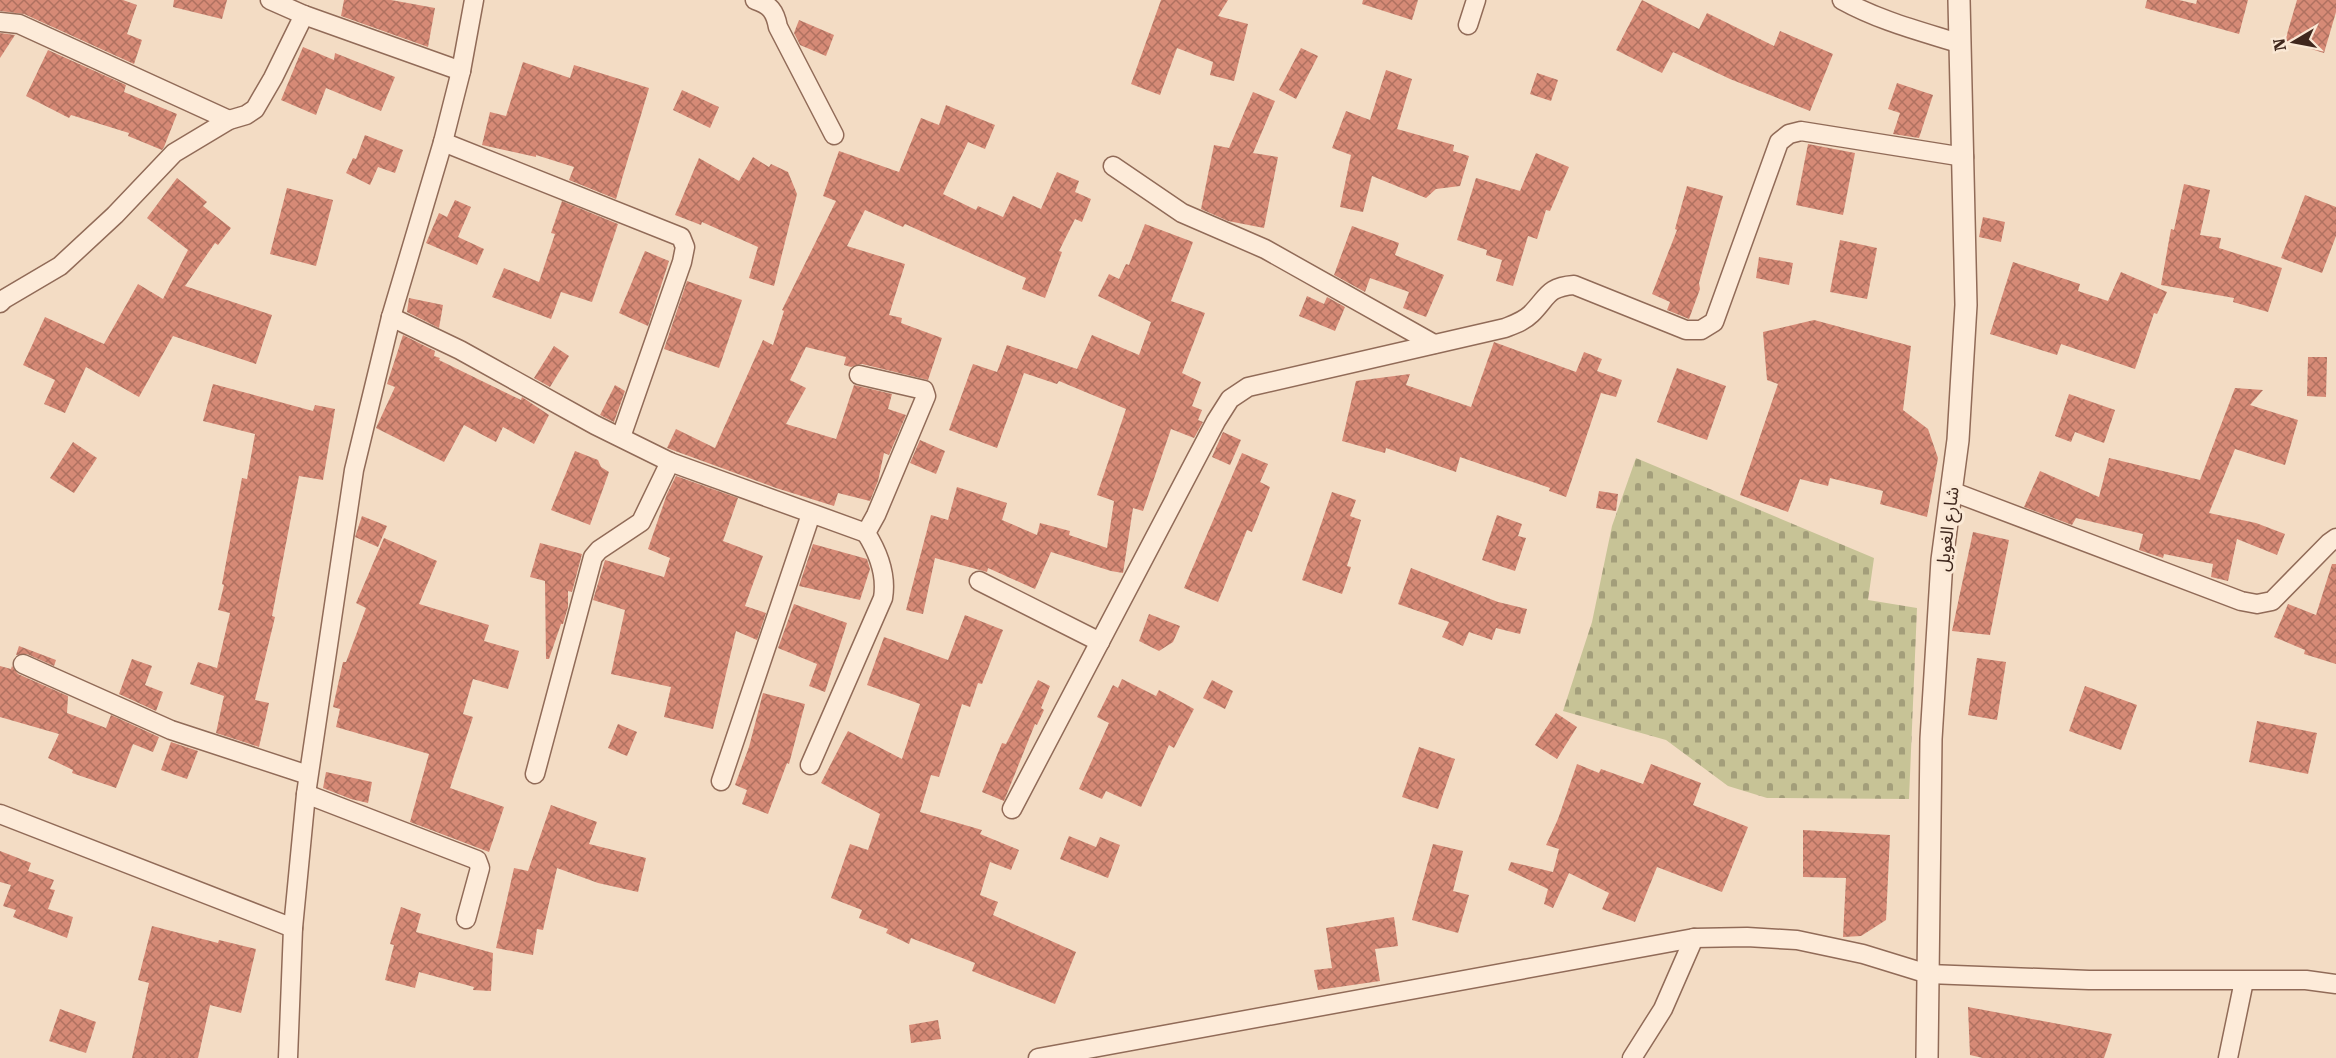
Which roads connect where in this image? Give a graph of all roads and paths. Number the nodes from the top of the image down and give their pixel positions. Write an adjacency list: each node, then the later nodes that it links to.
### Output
1 (270, 0): 7 (street)
2 (474, 0): 11 (street)
3 (755, 0): 13 (street)
4 (1476, 0): 9 (street)
5 (1842, 0): 10 (street)
6 (1959, 0): 10 (street, شارع الغويل)
7 (304, 15): 11 (street); 12 (street)
8 (0, 22): 12 (street)
9 (1468, 25)
10 (1961, 44): 15 (street, شارع الغويل)
11 (461, 71): 14 (street)
12 (230, 120): 17 (street)
13 (834, 135)
14 (443, 142): 18 (street); 21 (street)
15 (1964, 157): 19 (street); 23 (street, شارع الغويل)
16 (1113, 166): 19 (street)
17 (0, 303)
18 (391, 317): 21 (street); 32 (street)
19 (1434, 344): 28 (street)
20 (859, 375): 25 (street)
21 (621, 437): 22 (street)
22 (670, 462): 24 (street); 31 (street)
23 (1951, 491): 26 (street); 40 (street, شارع الغويل)
24 (811, 514): 25 (street); 33 (street)
25 (866, 533): 30 (street)
26 (2336, 538)
27 (979, 581): 28 (street)
28 (1100, 642): 35 (street)
29 (23, 664): 32 (street)
30 (810, 765)
31 (535, 774)
32 (308, 775): 34 (street)
33 (721, 781)
34 (306, 794): 37 (street); 38 (street)
35 (1012, 809)
36 (0, 814): 38 (street)
37 (466, 919)
38 (293, 928): 43 (street)
39 (1694, 938): 40 (street); 44 (street); 45 (street)
40 (1928, 974): 41 (street); 46 (street, شارع الغويل)
41 (2244, 981): 42 (street); 47 (street)
42 (2336, 984)
43 (288, 1058)
44 (1038, 1058)
45 (1632, 1058)
46 (1927, 1058)
47 (2228, 1058)

